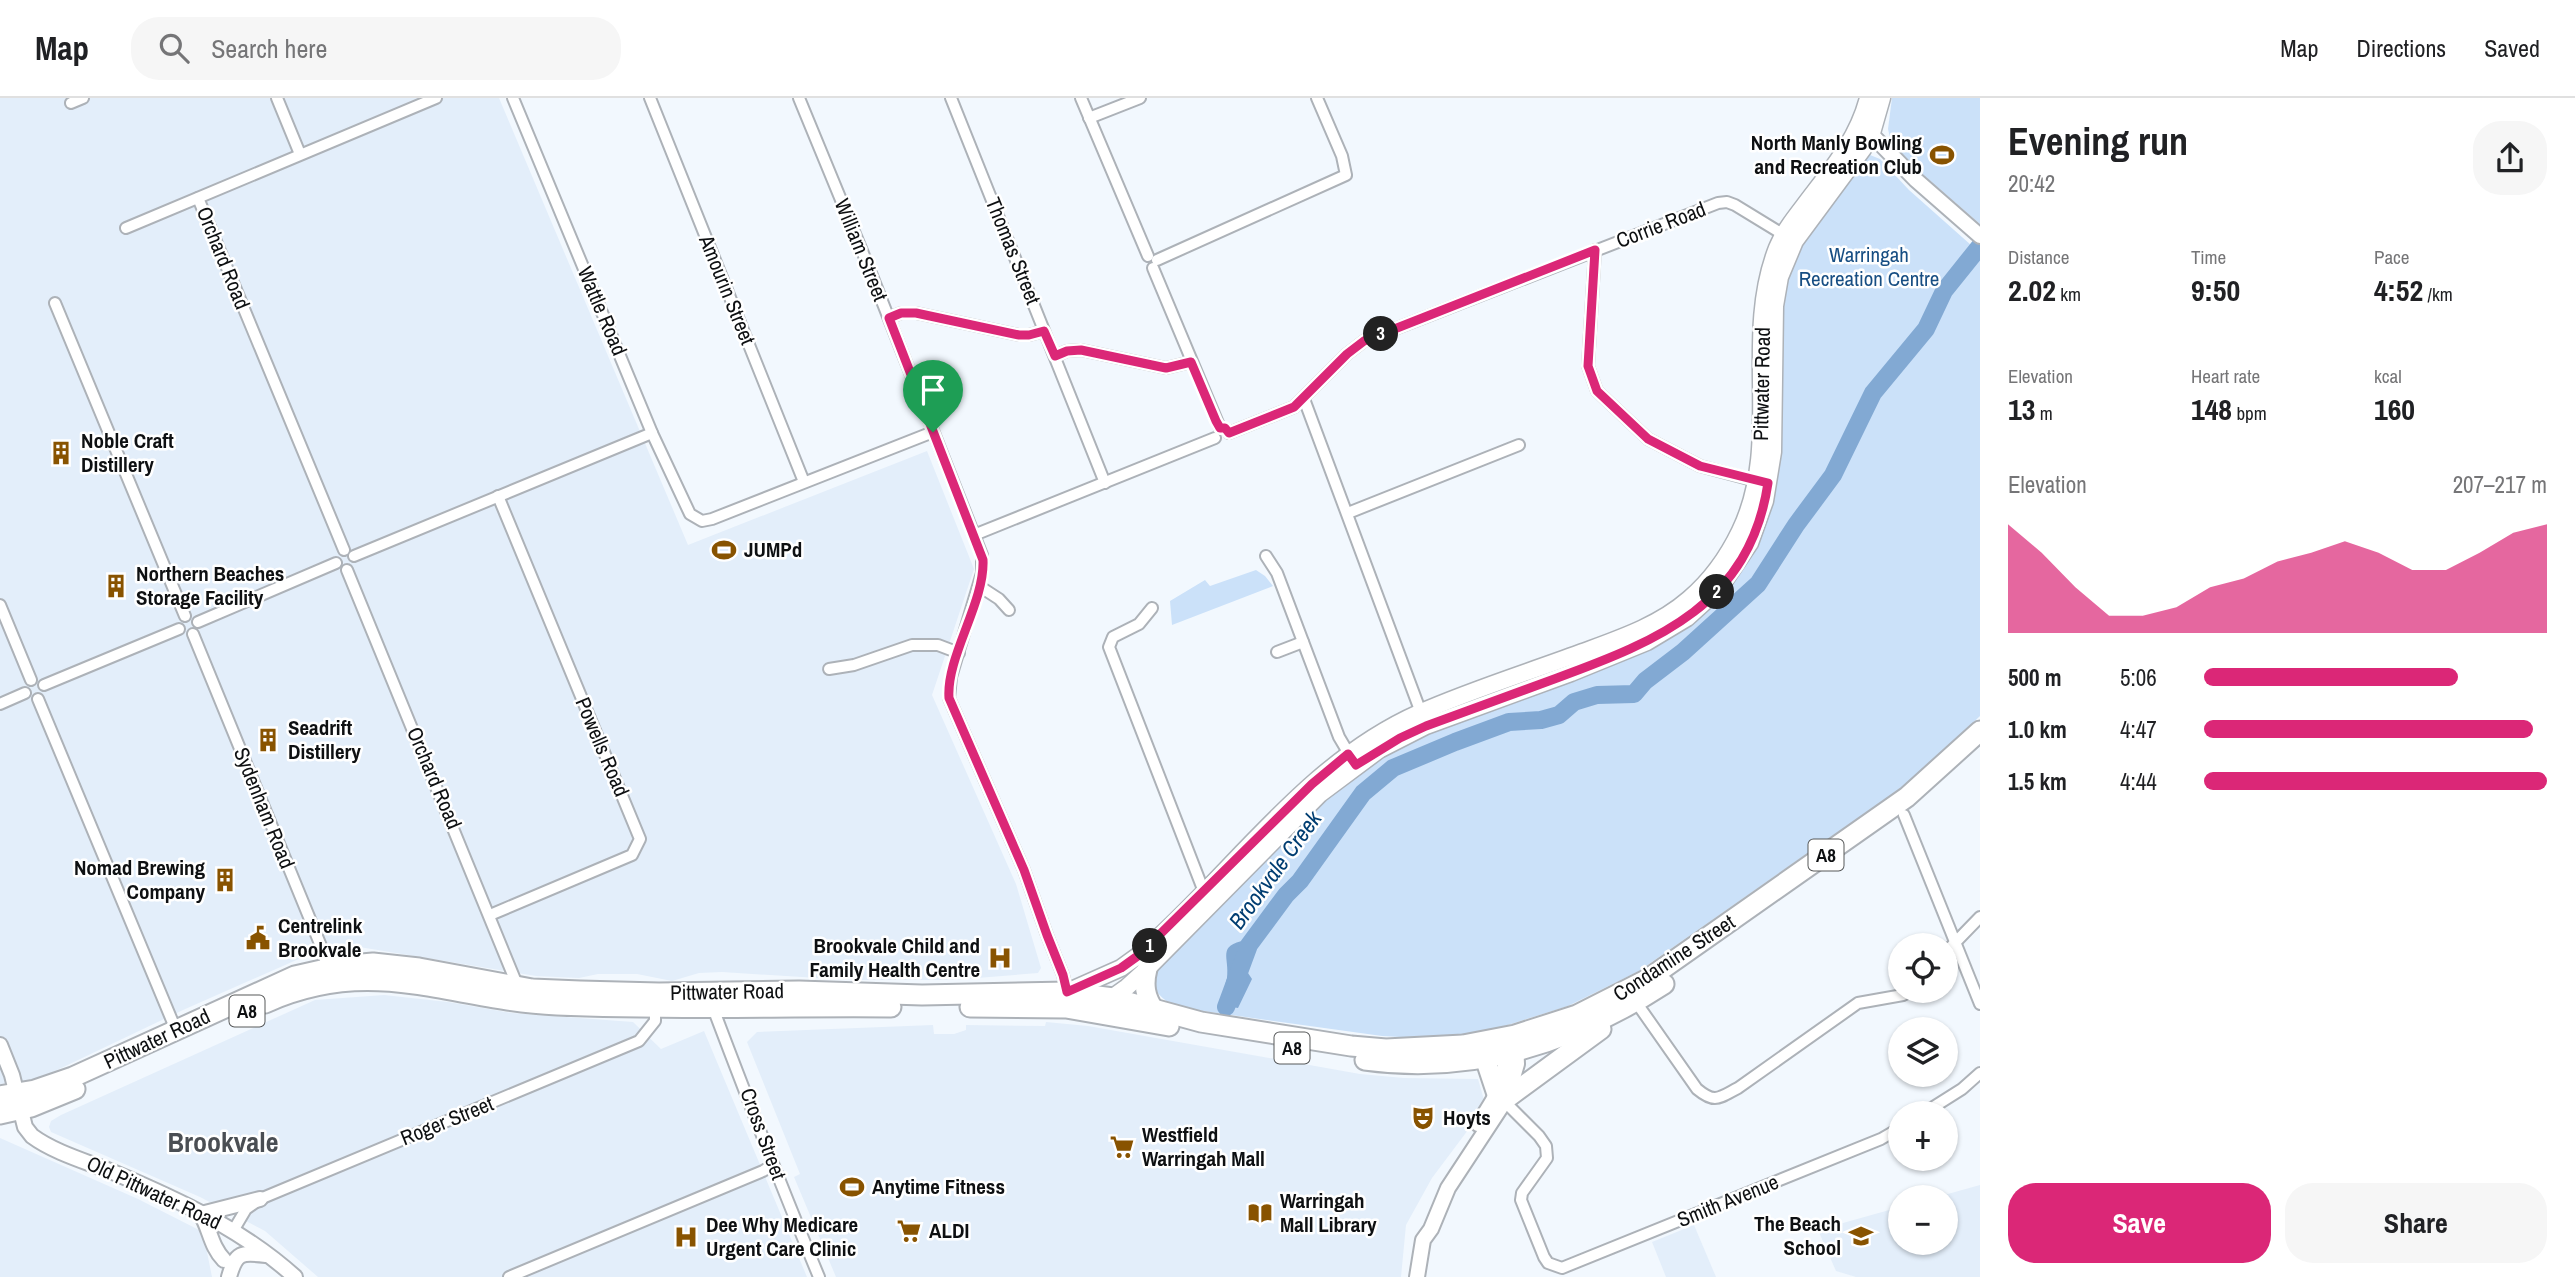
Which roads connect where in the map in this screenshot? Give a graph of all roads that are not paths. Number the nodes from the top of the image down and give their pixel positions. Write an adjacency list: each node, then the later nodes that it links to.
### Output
1 (83, 98): 13 (street)
2 (277, 98): 16 (street)
3 (436, 98): 16 (street)
4 (513, 98): 30 (street, Wattle Road)
5 (650, 98): 33 (street, Amourin Street)
6 (799, 98): 24 (street, William Street)
7 (951, 98): 25 (street, Thomas Street)
8 (1082, 98): 14 (street)
9 (1140, 98): 14 (street)
10 (1317, 98): 22 (street)
11 (1868, 98): 15 (main road, Pittwater Road)
12 (1882, 98): 15 (main road, Pittwater Road)
13 (71, 103)
14 (1089, 118): 22 (street)
15 (1866, 129): 19 (main road); 20 (main road, Pittwater Road)
16 (300, 154): 17 (street)
17 (198, 198): 18 (street); 39 (street, Orchard Road)
18 (126, 228)
19 (1977, 233)
20 (1789, 238): 21 (street, Corrie Road); 34 (main road, Pittwater Road)
21 (1595, 250): 28 (street, Corrie Road); 34 (street)
22 (1153, 261): 27 (street)
23 (55, 303): 47 (street)
24 (889, 318): 25 (street); 29 (street, William Street)
25 (1044, 331): 26 (street, Thomas Street)
26 (1055, 356): 27 (street); 35 (street, Thomas Street)
27 (1191, 362): 31 (street)
28 (1304, 399): 31 (street, Corrie Road); 37 (street)
29 (933, 432): 33 (street); 38 (street, William Street)
30 (652, 433): 33 (street, Wattle Road); 36 (street)
31 (1221, 433): 35 (street, Corrie Road)
32 (1519, 445): 37 (street)
33 (804, 482)
34 (1762, 482): 60 (main road, Pittwater Road)
35 (1105, 483): 38 (street, Corrie Road)
36 (498, 496): 39 (street); 66 (street, Powells Road)
37 (1348, 513): 60 (street)
38 (974, 535): 43 (street, William Street)
39 (349, 553): 41 (street); 42 (street)
40 (1266, 556): 51 (street)
41 (336, 563): 42 (street); 48 (street)
42 (347, 569): 66 (street, Orchard Road)
43 (979, 586): 46 (street); 53 (street, William Street)
44 (0, 605): 55 (street)
45 (1152, 608): 65 (street)
46 (1009, 610)
47 (185, 616): 48 (street); 49 (street)
48 (198, 622): 50 (street)
49 (179, 629): 50 (street); 56 (street)
50 (192, 634): 72 (street, Sydenham Road)
51 (1303, 642): 52 (street); 63 (street)
52 (1278, 652)
53 (959, 653): 54 (street); 74 (street, William Street)
54 (829, 669)
55 (31, 680): 56 (street); 57 (street)
56 (44, 685): 58 (street)
57 (25, 693): 58 (street); 59 (street)
58 (38, 699): 84 (street)
59 (0, 704)
60 (1423, 719): 63 (main road, Pittwater Road)
61 (1980, 731): 64 (highway, Condamine Street / A8)
62 (1980, 749): 64 (highway, Condamine Street / A8)
63 (1352, 760): 65 (main road, Pittwater Road)
64 (1901, 810): 68 (street); 78 (highway, Condamine Street / A8); 86 (highway, Condamine Street / A8)
65 (1207, 899): 71 (main road, Pittwater Road); 74 (main road, Pittwater Road)
66 (490, 915): 73 (street, Orchard Road)
67 (1980, 917): 69 (street)
68 (1951, 933)
69 (1958, 939)
70 (1958, 949): 79 (street)
71 (1147, 969): 75 (main road, Pittwater Road); 82 (highway)
72 (329, 976): 73 (highway, Pittwater Road / A8); 80 (highway, Pittwater Road / A8); 84 (highway, Pittwater Road / A8); 90 (highway, Pittwater Road / A8)
73 (518, 987): 77 (highway, Pittwater Road / A8)
74 (1067, 992): 75 (highway, Condamine Street / A8); 77 (highway, Pittwater Road / A8)
75 (1113, 998): 81 (main road, Pittwater Road); 82 (highway, Condamine Street / A8)
76 (1888, 998): 78 (street)
77 (710, 1000): 80 (highway, Pittwater Road / A8); 81 (highway, Pittwater Road / A8); 94 (street, Cross Street)
78 (1636, 1002): 83 (highway, Condamine Street / A8)
79 (1980, 1004)
80 (655, 1009): 95 (street, Roger Street)
81 (1081, 1010): 87 (highway, Condamine Street / A8)
82 (1154, 1010): 86 (highway, Condamine Street / A8)
83 (1616, 1013): 86 (highway, Condamine Street / A8); 89 (highway)
84 (176, 1030): 90 (highway, Pittwater Road / A8)
85 (0, 1045): 90 (main road, Old Pittwater Road)
86 (1510, 1045): 87 (highway, Condamine Street / A8); 89 (main road)
87 (1485, 1058): 89 (highway)
88 (1980, 1073): 91 (street)
89 (1503, 1098): 100 (street, Smith Avenue); 105 (main road)
90 (13, 1100): 92 (highway, Pittwater Road / A8); 96 (main road, Old Pittwater Road)
91 (1943, 1101)
92 (0, 1114)
93 (1888, 1135): 100 (street, Smith Avenue)
94 (773, 1165): 103 (street); 104 (street, Cross Street)
95 (260, 1199): 96 (main road); 97 (street, Roger Street)
96 (201, 1214): 97 (main road, Old Pittwater Road); 99 (main road)
97 (233, 1231): 98 (main road, Old Pittwater Road); 99 (main road)
98 (271, 1255): 101 (main road); 102 (main road, Old Pittwater Road)
99 (224, 1260): 101 (main road)
100 (1551, 1272)
101 (228, 1277)
102 (295, 1277)
103 (509, 1277)
104 (819, 1277)
105 (1417, 1277)

